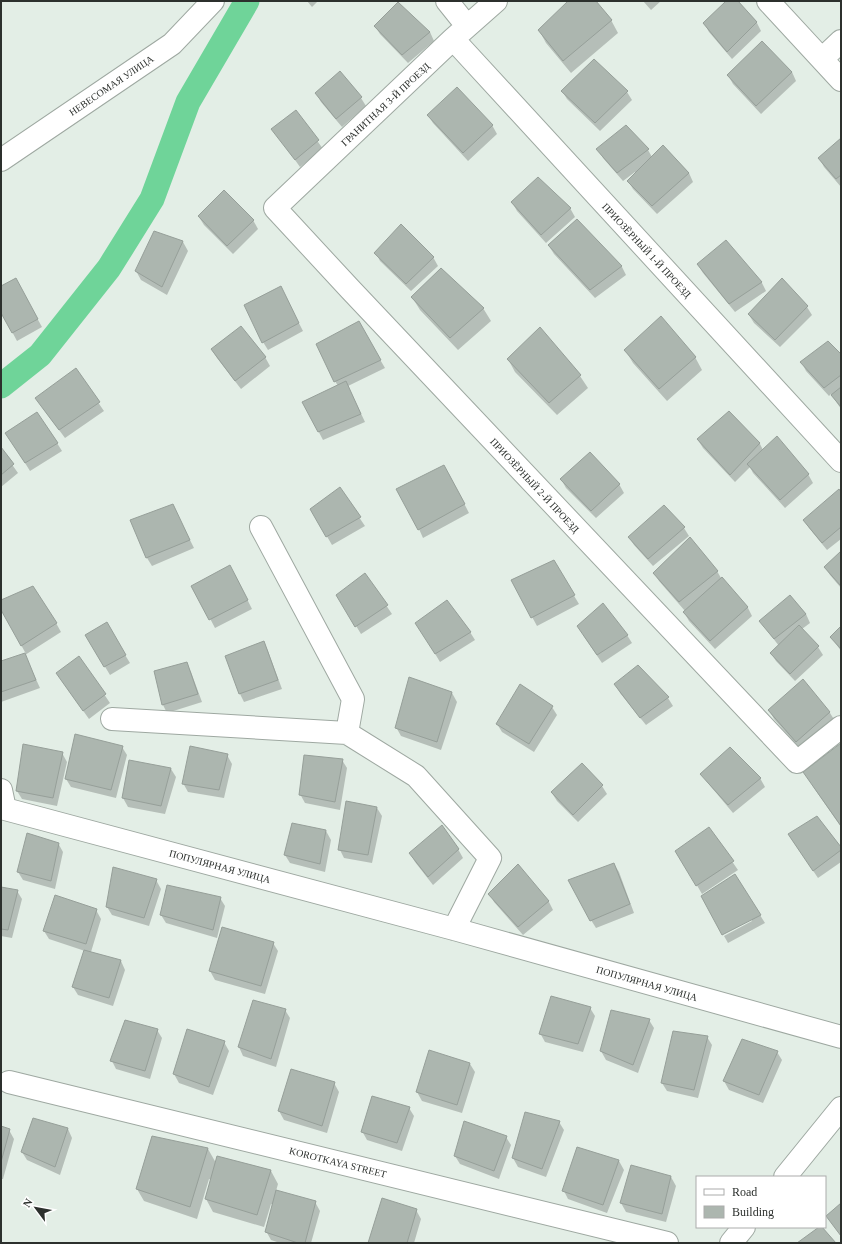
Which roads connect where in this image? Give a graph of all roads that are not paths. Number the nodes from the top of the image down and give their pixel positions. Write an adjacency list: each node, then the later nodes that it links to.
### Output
1 (213, 1): 9 (street, НЕВЕСОМАЯ УЛИЦА)
2 (447, 1): 5 (street, ПРИОЗЁРНЫЙ 1-Й ПРОЕЗД)
3 (496, 1): 5 (street, ГРАНИТНАЯ 3-Й ПРОЕЗД)
4 (768, 1): 7 (street)
5 (460, 33): 10 (street, ГРАНИТНАЯ 3-Й ПРОЕЗД); 11 (street, ПРИОЗЁРНЫЙ 1-Й ПРОЕЗД)
6 (841, 41): 7 (street)
7 (822, 59): 8 (street)
8 (841, 80)
9 (1, 160)
10 (275, 208): 14 (street, ПРИОЗЁРНЫЙ 2-Й ПРОЕЗД)
11 (841, 461)
12 (261, 527): 15 (street)
13 (112, 719): 15 (street)
14 (841, 728)
15 (348, 732): 17 (street)
16 (1, 790): 17 (street, ПОПУЛЯРНАЯ УЛИЦА)
17 (454, 929): 18 (street, ПОПУЛЯРНАЯ УЛИЦА)
18 (841, 1037)
19 (9, 1082): 23 (street, KOROTKAYA STREET)
20 (841, 1108): 21 (street)
21 (786, 1176)
22 (743, 1228): 24 (street)
23 (667, 1243)
24 (731, 1243)

